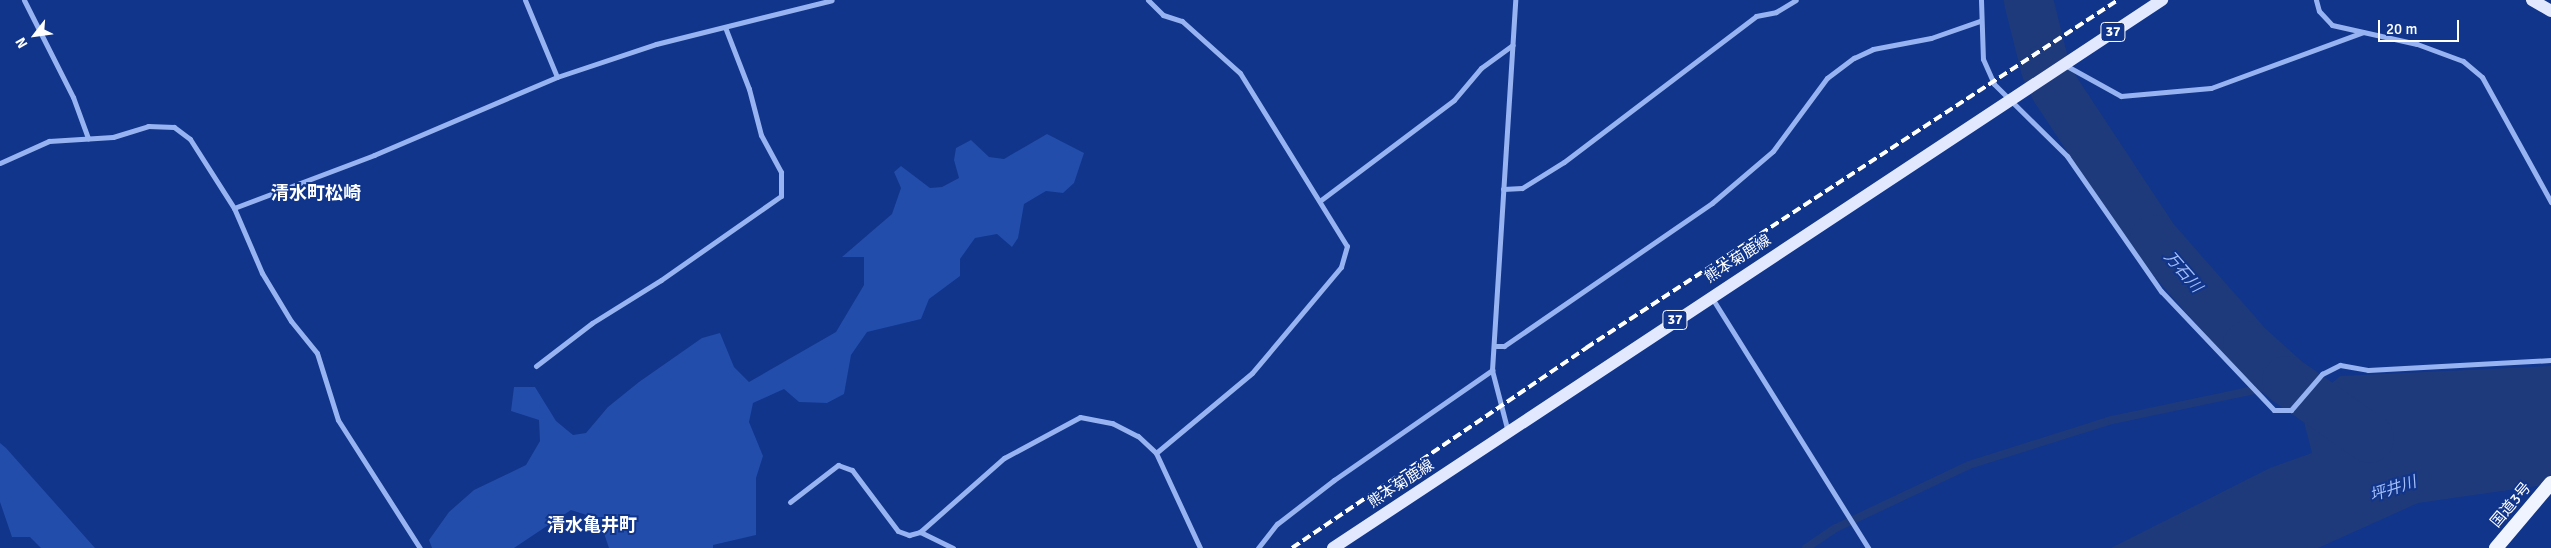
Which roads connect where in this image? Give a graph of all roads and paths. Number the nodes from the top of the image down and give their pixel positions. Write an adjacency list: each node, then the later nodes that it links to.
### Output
1 (24, 0): 17 (street)
2 (525, 0): 15 (street)
3 (832, 0): 11 (street)
4 (1148, 0): 20 (street)
5 (1515, 0): 13 (street)
6 (1796, 0): 19 (street)
7 (1981, 0): 10 (street)
8 (2162, 0): 14 (main road, 熊本菊鹿線 / 37)
9 (2316, 0): 12 (street)
10 (1980, 21): 16 (street); 24 (street)
11 (725, 27): 15 (street); 26 (street)
12 (2364, 32): 14 (street); 21 (street)
13 (1513, 45): 19 (street); 20 (street)
14 (2062, 64): 16 (main road, 熊本菊鹿線 / 37)
15 (557, 77): 22 (street)
16 (2013, 96): 23 (main road, 熊本菊鹿線 / 37); 25 (street)
17 (88, 138): 18 (street); 22 (street)
18 (0, 163)
19 (1503, 189): 24 (street)
20 (1321, 200): 29 (street)
21 (2551, 202)
22 (234, 208): 34 (street)
23 (1710, 296): 28 (main road, 熊本菊鹿線 / 37); 39 (street)
24 (1494, 346): 27 (street)
25 (2551, 360)
26 (536, 366)
27 (1492, 370): 28 (street); 37 (street)
28 (1508, 433): 38 (main road, 熊本菊鹿線 / 37)
29 (1156, 453): 32 (street); 36 (street)
30 (2551, 484): 33 (highway, 国道3号)
31 (790, 502): 32 (street)
32 (920, 532): 35 (street)
33 (2500, 544)
34 (420, 548)
35 (952, 548)
36 (1200, 548)
37 (1258, 548)
38 (1333, 548)
39 (1868, 548)

